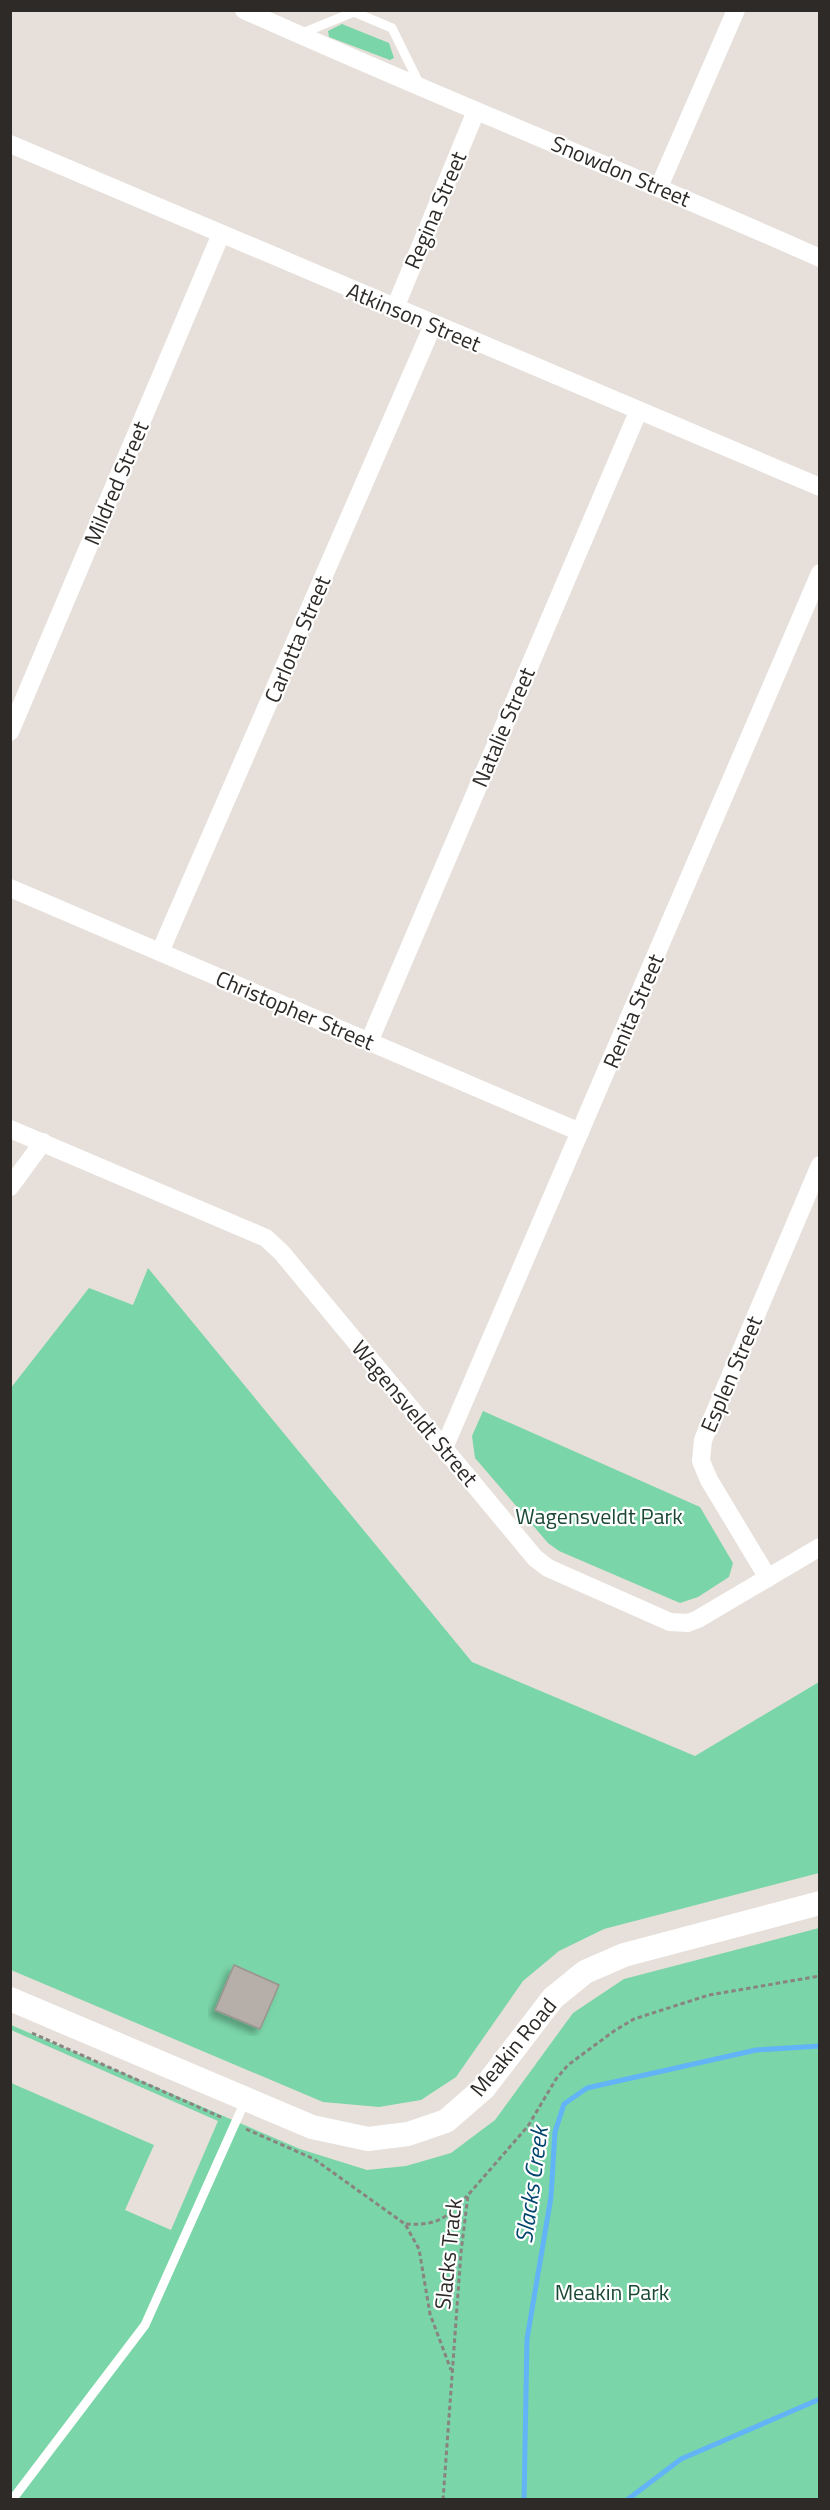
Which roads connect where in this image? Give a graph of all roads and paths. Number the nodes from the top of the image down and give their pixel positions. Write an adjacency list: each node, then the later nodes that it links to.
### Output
1 (244, 10): 3 (street, Snowdon Street)
2 (736, 10): 7 (street)
3 (298, 35): 4 (street, Snowdon Street); 4 (lane)
4 (421, 88): 5 (street, Snowdon Street)
5 (476, 111): 7 (street, Snowdon Street); 10 (street, Regina Street)
6 (11, 145): 8 (street, Atkinson Street)
7 (659, 187): 9 (street, Snowdon Street)
8 (221, 234): 10 (street, Atkinson Street); 15 (street, Mildred Street)
9 (819, 258)
10 (394, 308): 11 (street, Atkinson Street)
11 (433, 325): 12 (street, Atkinson Street); 17 (street, Carlotta Street)
12 (638, 412): 13 (street, Atkinson Street); 18 (street, Natalie Street)
13 (819, 487)
14 (819, 573): 20 (street, Renita Street)
15 (10, 732)
16 (10, 888): 17 (street, Christopher Street)
17 (160, 952): 18 (street, Christopher Street)
18 (369, 1042): 20 (street, Christopher Street)
19 (10, 1129): 21 (street, Wagensveldt Street)
20 (580, 1132): 24 (street, Renita Street)
21 (43, 1142): 23 (street); 24 (street, Wagensveldt Street)
22 (819, 1165): 26 (street, Esplen Street)
23 (10, 1187)
24 (444, 1448): 26 (street, Wagensveldt Street)
25 (819, 1547): 26 (street, Wagensveldt Street)
26 (768, 1578)
27 (819, 1903): 31 (street, Meakin Road)
28 (819, 1976): 33 (path, Slacks Track)
29 (10, 1999): 31 (street, Meakin Road)
30 (28, 2031): 32 (path)
31 (246, 2099): 32 (lane)
32 (235, 2124): 34 (path); 36 (lane)
33 (468, 2195): 34 (path); 35 (path, Slacks Track)
34 (405, 2224): 35 (path)
35 (452, 2372): 37 (path, Slacks Track)
36 (12, 2499)
37 (443, 2499)

